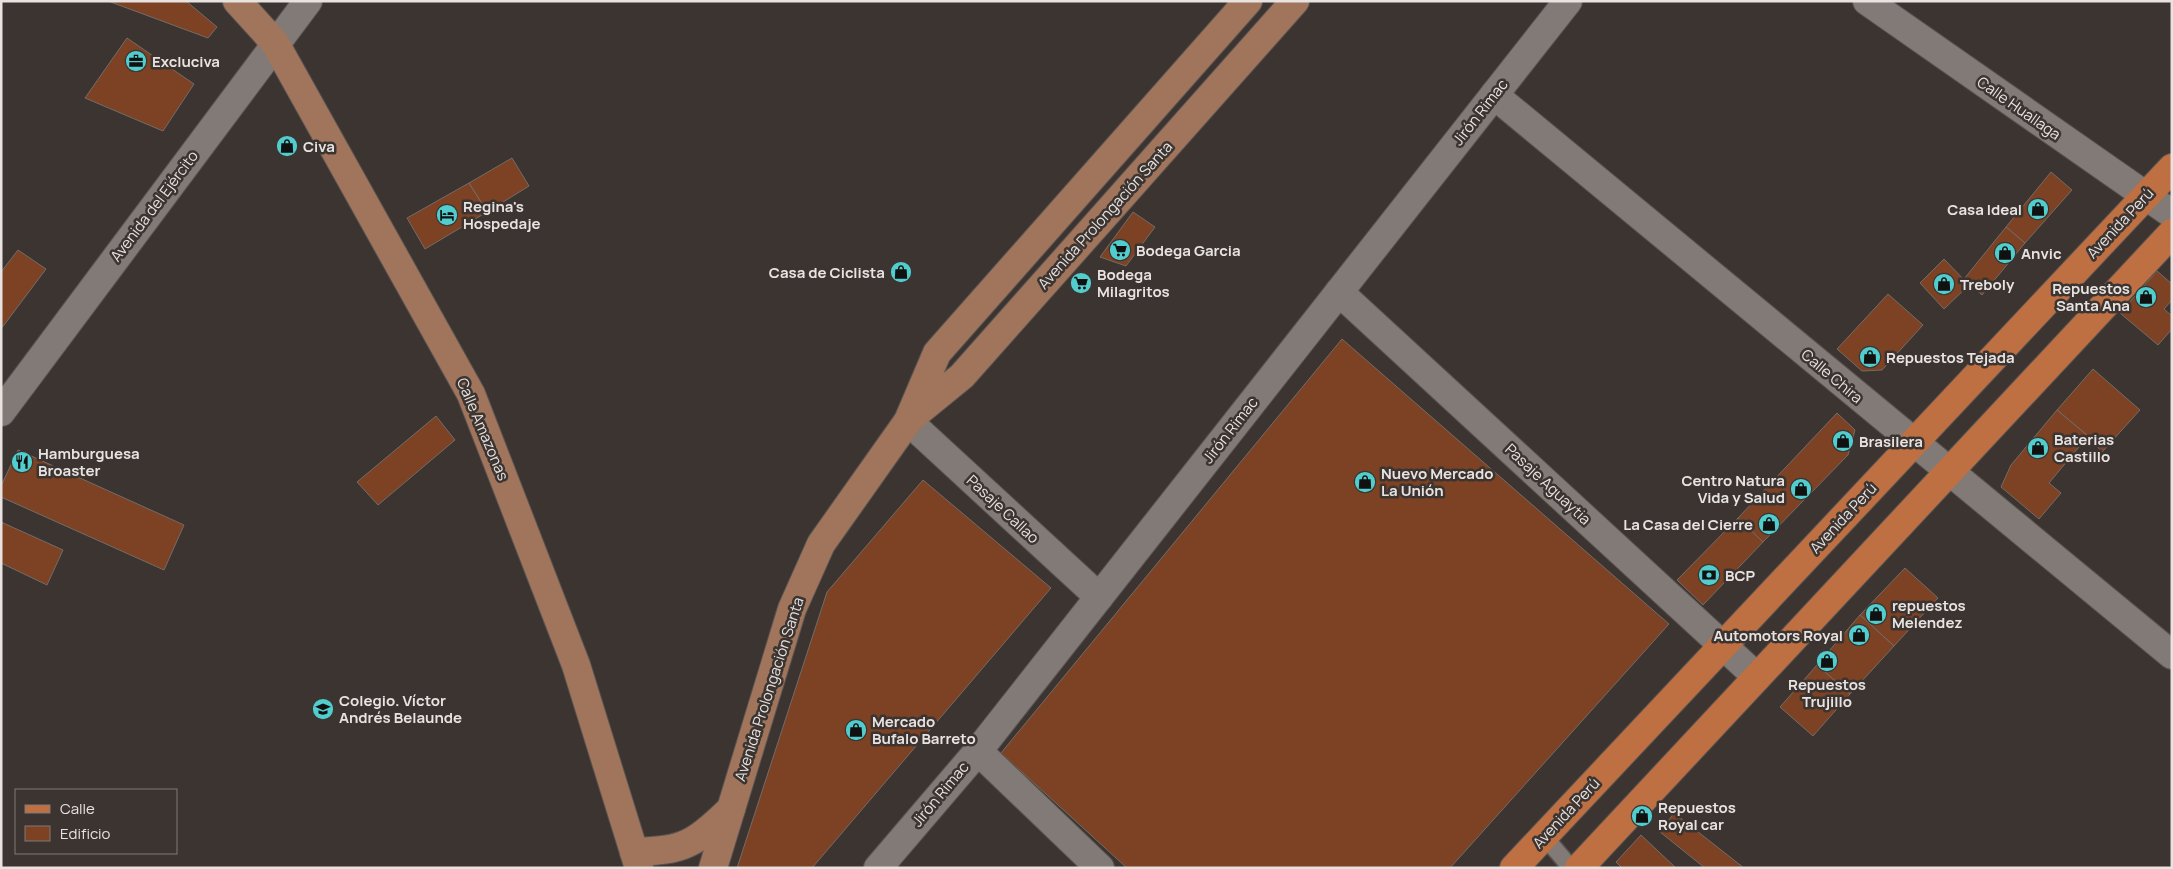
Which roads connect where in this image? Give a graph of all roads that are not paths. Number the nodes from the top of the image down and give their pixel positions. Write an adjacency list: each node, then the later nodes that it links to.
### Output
1 (237, 1): 7 (street, Calle Amazonas)
2 (308, 1): 7 (street, Avenida del Ejército)
3 (1248, 1): 15 (street, Avenida Prolongación Santa)
4 (1295, 1): 15 (street, Avenida Prolongación Santa)
5 (1568, 1): 8 (street, Jirón Rimac)
6 (1867, 1): 10 (street, Calle Huallaga)
7 (275, 44): 14 (street, Avenida del Ejército); 25 (street, Calle Amazonas)
8 (1494, 95): 13 (street, Jirón Rimac); 16 (street, Calle Chira)
9 (2172, 168): 10 (main road, Avenida Perú)
10 (2145, 196): 11 (street, Calle Huallaga); 16 (main road, Avenida Perú)
11 (2172, 214)
12 (2172, 233): 17 (main road)
13 (1339, 292): 18 (street, Jirón Rimac); 19 (street, Pasaje Aguaytia)
14 (1, 412)
15 (908, 421): 18 (street, Pasaje Callao); 23 (street, Avenida Prolongación Santa)
16 (1913, 443): 17 (street, Calle Chira); 19 (main road, Avenida Perú)
17 (1950, 471): 20 (street, Calle Chira); 21 (main road)
18 (1099, 597): 22 (street, Jirón Rimac)
19 (1723, 645): 21 (street, Pasaje Aguaytia); 24 (main road, Avenida Perú)
20 (2172, 655)
21 (1757, 677): 31 (main road)
22 (978, 750): 26 (street, Jirón Rimac); 28 (street)
23 (731, 809): 25 (street); 27 (street, Avenida Prolongación Santa)
24 (1544, 836): 29 (main road, Avenida Perú); 30 (lane)
25 (636, 860)
26 (888, 864)
27 (714, 868)
28 (1100, 868)
29 (1514, 868)
30 (1571, 868)
31 (1579, 868)

